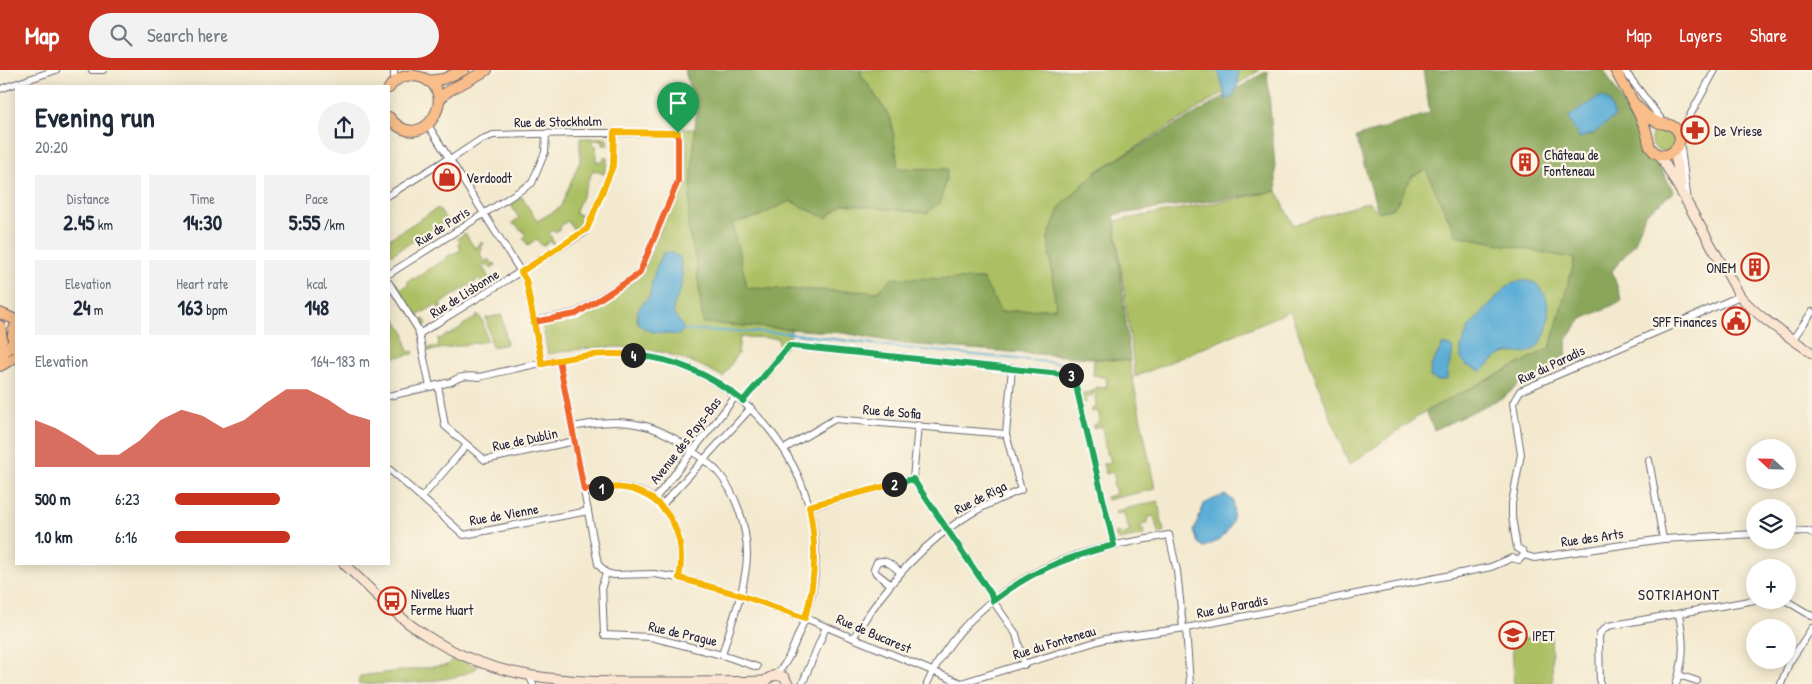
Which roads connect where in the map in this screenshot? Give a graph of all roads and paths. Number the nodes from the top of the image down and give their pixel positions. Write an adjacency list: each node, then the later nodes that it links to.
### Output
1 (56, 70): 13 (street)
2 (92, 70): 3 (street)
3 (102, 70)
4 (394, 70): 12 (street)
5 (464, 70): 11 (main road)
6 (487, 70): 14 (main road)
7 (1615, 70): 15 (main road)
8 (1624, 70): 18 (street)
9 (1715, 70): 16 (street)
10 (410, 73): 11 (main road); 12 (main road)
11 (428, 81): 14 (main road)
12 (392, 85)
13 (0, 89)
14 (439, 100): 19 (main road)
15 (1634, 103): 18 (main road); 22 (main road)
16 (1688, 119): 18 (street); 23 (street)
17 (390, 122): 19 (main road)
18 (1666, 124): 22 (main road); 23 (main road)
19 (428, 125): 26 (street)
20 (614, 132): 21 (street, Rue de Stockholm); 31 (street, Rue de Lisbonne); 39 (street, Rue de Stockholm)
21 (546, 134): 26 (street, Rue de Stockholm); 30 (street, Rue de Paris)
22 (1648, 135): 25 (main road)
23 (1680, 141): 24 (main road); 29 (street)
24 (1674, 151): 25 (main road); 27 (main road)
25 (1660, 155): 27 (main road)
26 (449, 159): 28 (street, Rue de Stockholm); 30 (street)
27 (1682, 192): 29 (main road)
28 (390, 195)
29 (1689, 205): 34 (main road)
30 (484, 214): 31 (street); 32 (street, Rue de Paris)
31 (521, 272): 39 (street); 41 (street, Rue de Lisbonne)
32 (390, 273)
33 (390, 285): 41 (street)
34 (1740, 296): 43 (main road); 81 (street, Rue du Paradis)
35 (1812, 312): 43 (street)
36 (0, 313): 37 (main road)
37 (15, 320)
38 (0, 322): 42 (main road)
39 (534, 322): 49 (street)
40 (0, 326): 44 (main road)
41 (419, 334): 53 (street)
42 (15, 338): 46 (main road)
43 (1793, 339): 45 (main road)
44 (0, 348)
45 (1812, 353)
46 (0, 357)
47 (15, 358): 50 (main road)
48 (559, 360): 49 (street); 55 (street); 59 (street)
49 (542, 364): 52 (street)
50 (0, 366)
51 (1012, 368): 56 (street); 60 (street, Rue de Riga); 80 (street)
52 (438, 385): 53 (street); 62 (street, Rue de Dublin)
53 (430, 387): 54 (street)
54 (390, 396)
55 (736, 396): 56 (street); 64 (street, Avenue des Pays-Bas)
56 (743, 401): 57 (street)
57 (751, 408): 63 (street); 65 (street, Avenue des Pays-Bas)
58 (918, 425): 60 (street, Rue de Sofia); 63 (street, Rue de Sofia); 68 (street)
59 (572, 427): 61 (street); 64 (street)
60 (1006, 434): 75 (street, Rue de Riga)
61 (575, 441): 62 (street, Rue de Dublin); 69 (street)
62 (467, 445): 70 (street)
63 (784, 449): 73 (street)
64 (692, 451): 65 (street); 71 (street, Avenue des Pays-Bas)
65 (704, 459): 72 (street, Avenue des Pays-Bas); 89 (street)
66 (1650, 460): 79 (street)
67 (390, 470): 70 (street, Rue de Vienne)
68 (913, 479): 73 (street); 75 (street)
69 (584, 490): 71 (street); 74 (street)
70 (422, 497): 74 (street, Rue de Vienne)
71 (654, 500): 72 (street)
72 (661, 506): 87 (street)
73 (809, 506): 95 (street)
74 (588, 511): 86 (street)
75 (948, 528): 85 (street); 90 (street)
76 (1796, 532): 77 (street)
77 (1812, 533)
78 (1746, 535): 79 (street, Rue des Arts)
79 (1663, 540): 82 (street, Rue des Arts)
80 (1114, 545): 90 (street); 97 (street)
81 (1517, 548): 82 (street); 83 (street)
82 (1524, 555): 83 (street, Rue du Paradis)
83 (1512, 558): 97 (street, Rue du Paradis)
84 (345, 565): 107 (main road)
85 (900, 572): 88 (street); 88 (street)
86 (606, 573): 87 (street, Rue de Bucarest); 100 (street, Rue de Prague)
87 (679, 578): 89 (street, Rue de Bucarest)
88 (890, 584): 99 (street)
89 (740, 595): 95 (street, Rue de Bucarest); 100 (street)
90 (993, 601): 102 (street); 104 (street)
91 (1746, 602): 93 (street)
92 (1796, 606): 94 (street)
93 (1679, 614): 106 (street); 115 (street)
94 (1812, 616)
95 (805, 618): 96 (street, Rue de Bucarest); 101 (street)
96 (826, 627): 99 (street, Rue de Bucarest); 111 (street)
97 (1185, 628): 102 (street, Rue du Fonteneau); 114 (street, Rue du Paradis)
98 (1812, 628): 117 (street)
99 (853, 638): 104 (street, Rue de Bucarest)
100 (722, 655): 103 (street, Rue de Prague)
101 (787, 662): 105 (street); 110 (street)
102 (1024, 665): 104 (street, Rue du Fonteneau)
103 (757, 667)
104 (933, 672): 113 (street)
105 (775, 675): 109 (main road); 110 (main road)
106 (1679, 675): 108 (street); 116 (street)
107 (532, 680): 112 (main road)
108 (1697, 681)
109 (765, 682): 112 (main road)
110 (787, 682)
111 (803, 682)
112 (726, 683)
113 (927, 684)
114 (1190, 684)
115 (1600, 684)
116 (1676, 684)
117 (1781, 684)

